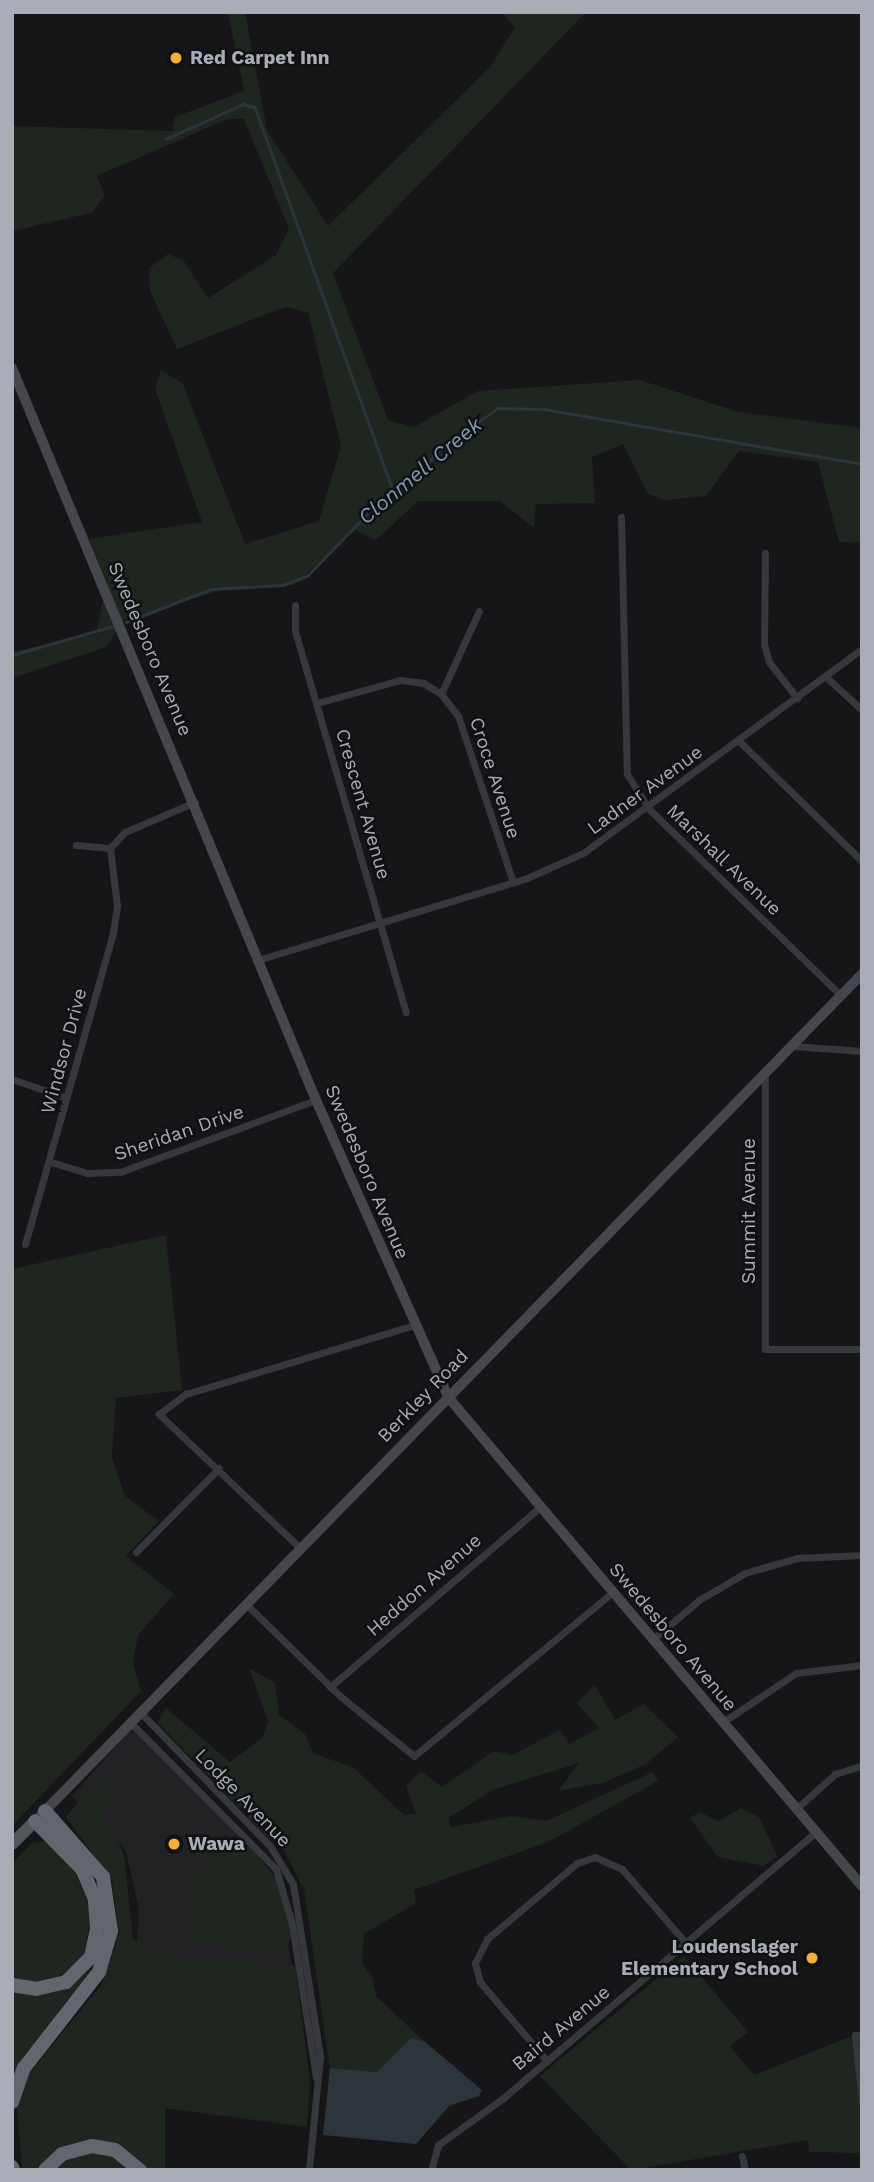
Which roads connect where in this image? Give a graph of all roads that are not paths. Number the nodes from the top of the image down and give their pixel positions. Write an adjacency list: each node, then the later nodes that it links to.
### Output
1 (12, 368): 13 (street, Swedesboro Avenue)
2 (621, 517): 14 (street, Marshall Avenue)
3 (765, 553): 9 (street)
4 (295, 605): 10 (street, Crescent Avenue)
5 (479, 611): 8 (street)
6 (862, 649): 7 (street, Ladner Avenue)
7 (826, 677): 9 (street, Ladner Avenue); 11 (street)
8 (441, 695): 10 (street); 18 (street, Croce Avenue)
9 (797, 698): 12 (street, Ladner Avenue)
10 (317, 703): 19 (street, Crescent Avenue)
11 (862, 710)
12 (739, 741): 14 (street, Ladner Avenue); 17 (street)
13 (195, 802): 16 (street); 20 (street, Swedesboro Avenue)
14 (648, 808): 18 (street, Ladner Avenue); 22 (street, Marshall Avenue)
15 (76, 845): 16 (street)
16 (110, 848): 28 (street, Windsor Drive)
17 (862, 861)
18 (513, 882): 19 (street, Ladner Avenue)
19 (381, 922): 20 (street, Ladner Avenue); 23 (street, Crescent Avenue)
20 (261, 959): 29 (street, Swedesboro Avenue)
21 (862, 974): 22 (street, Berkley Road)
22 (841, 996): 24 (street, Berkley Road)
23 (406, 1012)
24 (793, 1046): 25 (street); 26 (street, Berkley Road)
25 (862, 1051)
26 (765, 1073): 33 (street, Summit Avenue); 34 (street, Berkley Road)
27 (12, 1079): 28 (street)
28 (67, 1098): 30 (street, Windsor Drive)
29 (316, 1100): 30 (street, Sheridan Drive); 32 (street, Swedesboro Avenue)
30 (51, 1162): 31 (street, Windsor Drive)
31 (25, 1244)
32 (414, 1325): 34 (street, Swedesboro Avenue); 35 (street)
33 (862, 1349)
34 (449, 1397): 36 (street, Swedesboro Avenue); 37 (street, Berkley Road)
35 (219, 1468): 37 (street); 38 (street)
36 (540, 1507): 40 (street, Swedesboro Avenue); 44 (street, Heddon Avenue)
37 (300, 1548): 41 (street, Berkley Road)
38 (136, 1552)
39 (862, 1555): 42 (street)
40 (613, 1592): 42 (street, Swedesboro Avenue); 44 (street)
41 (246, 1604): 44 (street); 45 (street, Berkley Road)
42 (652, 1640): 47 (street, Swedesboro Avenue)
43 (862, 1665): 47 (street)
44 (330, 1686)
45 (140, 1712): 46 (street, Berkley Road); 58 (street, Lodge Avenue)
46 (130, 1722): 50 (street, Berkley Road); 58 (street, Lodge Avenue)
47 (723, 1722): 49 (street, Swedesboro Avenue)
48 (862, 1766): 49 (street)
49 (797, 1808): 51 (street, Swedesboro Avenue)
50 (40, 1816): 52 (main road, Berkley Road); 55 (highway); 59 (highway)
51 (816, 1832): 53 (street, Swedesboro Avenue); 54 (street, Baird Avenue)
52 (12, 1844)
53 (862, 1886)
54 (685, 1942): 57 (street, Baird Avenue); 57 (street)
55 (12, 1984)
56 (858, 2035): 60 (street)
57 (547, 2061): 65 (street, Baird Avenue)
58 (318, 2085): 64 (street, Lodge Avenue)
59 (12, 2102)
60 (862, 2104)
61 (742, 2156): 66 (street)
62 (44, 2170): 63 (highway)
63 (140, 2170)
64 (309, 2170)
65 (431, 2170)
66 (744, 2170)

